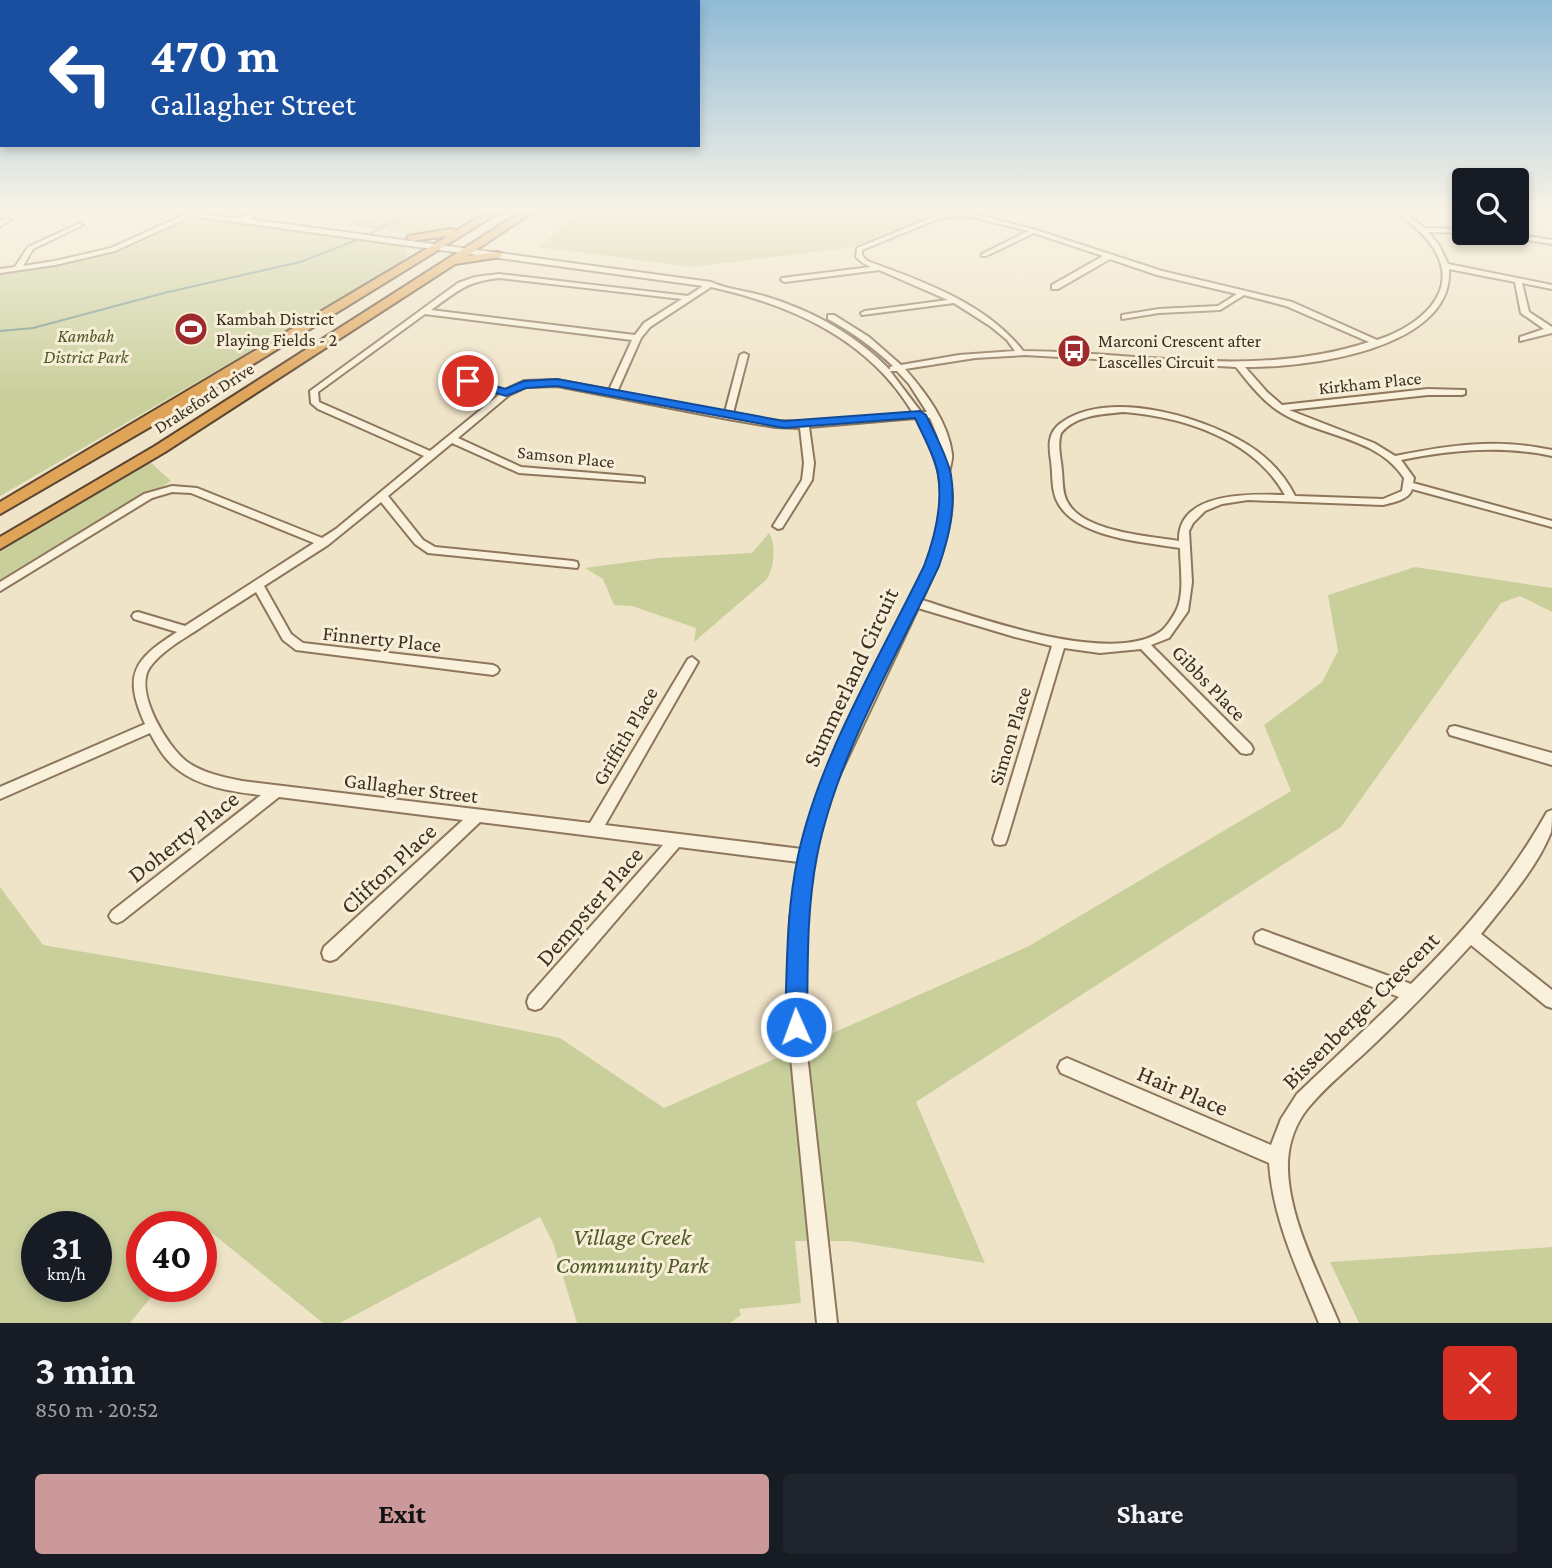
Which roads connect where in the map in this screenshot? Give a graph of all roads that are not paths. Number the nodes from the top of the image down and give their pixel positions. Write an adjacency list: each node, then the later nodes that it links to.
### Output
1 (393, 272): 12 (highway)
2 (396, 272): 12 (highway, Drakeford Drive)
3 (433, 272): 59 (highway, Drakeford Drive)
4 (631, 272): 15 (street, Summerland Circuit)
5 (646, 272): 15 (street, Summerland Circuit)
6 (851, 272): 13 (street)
7 (889, 272): 20 (street)
8 (1082, 272): 16 (street)
9 (1156, 272): 18 (street)
10 (1445, 272): 24 (street)
11 (1470, 272): 14 (street)
12 (386, 278): 55 (highway, Drakeford Drive)
13 (785, 280)
14 (1518, 280): 17 (street); 25 (street)
15 (713, 282): 19 (street); 31 (street, Summerland Circuit); 35 (street, Summerland Circuit)
16 (1055, 287)
17 (1552, 287)
18 (1244, 292): 23 (street); 28 (street)
19 (688, 298): 21 (street); 26 (street)
20 (954, 301): 22 (street); 29 (street)
21 (424, 312): 26 (street); 48 (street)
22 (865, 313)
23 (1125, 317)
24 (1412, 327): 28 (street)
25 (1551, 330): 27 (street)
26 (637, 338): 40 (street)
27 (1523, 339)
28 (1377, 343): 34 (street)
29 (1021, 353): 32 (street); 34 (street)
30 (744, 355): 43 (street)
31 (888, 357): 33 (street); 35 (street, Summerland Circuit)
32 (963, 357): 33 (street)
33 (925, 365): 35 (street); 37 (street)
34 (1239, 365): 41 (street)
35 (893, 371): 37 (street, Summerland Circuit); 44 (street, Summerland Circuit)
36 (468, 381): 39 (street)
37 (911, 382): 42 (street, Summerland Circuit)
38 (1462, 392): 41 (street, Kirkham Place)
39 (506, 393): 40 (street, Gallagher Street); 46 (street, Gallagher Street)
40 (612, 393): 43 (street, Gallagher Street)
41 (1281, 408): 49 (street)
42 (933, 414): 44 (street, Gallagher Street); 50 (street, Summerland Circuit)
43 (728, 415): 45 (street, Gallagher Street)
44 (920, 415): 45 (street, Gallagher Street); 50 (street, Summerland Circuit)
45 (804, 425): 57 (street)
46 (452, 439): 48 (street, Gallagher Street); 51 (street, Samson Place)
47 (1552, 453): 49 (street)
48 (432, 456): 53 (street, Gallagher Street)
49 (1393, 459): 52 (street)
50 (944, 473): 64 (street, Summerland Circuit)
51 (641, 480)
52 (1409, 485): 54 (street); 56 (street)
53 (383, 497): 58 (street, Gallagher Street); 61 (street)
54 (1292, 499): 60 (street); 60 (street)
55 (0, 509)
56 (1552, 524)
57 (778, 526)
58 (324, 543): 62 (street, Gallagher Street); 63 (street)
59 (0, 544)
60 (1184, 545): 68 (street)
61 (573, 565)
62 (258, 586): 66 (street, Gallagher Street); 70 (street, Finnerty Place)
63 (0, 587)
64 (914, 602): 67 (street); 82 (street, Summerland Circuit)
65 (138, 616): 66 (street)
66 (187, 631): 71 (street, Gallagher Street)
67 (1059, 644): 68 (street); 80 (street, Simon Place)
68 (1144, 645): 73 (street, Gibbs Place)
69 (692, 662): 79 (street, Griffith Place)
70 (493, 670)
71 (153, 726): 75 (street, Gallagher Street); 76 (street)
72 (1455, 731): 74 (street)
73 (1247, 749)
74 (1552, 759)
75 (277, 791): 77 (street, Gallagher Street); 83 (street, Doherty Place)
76 (0, 793)
77 (477, 816): 79 (street, Gallagher Street); 86 (street, Clifton Place)
78 (1551, 820): 84 (street, Bissenberger Crescent)
79 (594, 830): 81 (street, Gallagher Street)
80 (1000, 839)
81 (676, 840): 82 (street, Gallagher Street); 89 (street, Dempster Place)
82 (807, 856): 93 (street, Summerland Circuit)
83 (117, 916)
84 (1470, 934): 87 (street, Bissenberger Crescent); 88 (street, Bissenberger Crescent)
85 (1262, 939): 87 (street)
86 (330, 953)
87 (1412, 993): 92 (street, Bissenberger Crescent)
88 (1552, 1001): 90 (street, Bissenberger Crescent)
89 (535, 1002)
90 (1552, 1012)
91 (1067, 1067): 92 (street, Hair Place)
92 (1280, 1158): 94 (street, Bissenberger Crescent)
93 (827, 1323)
94 (1329, 1323)

